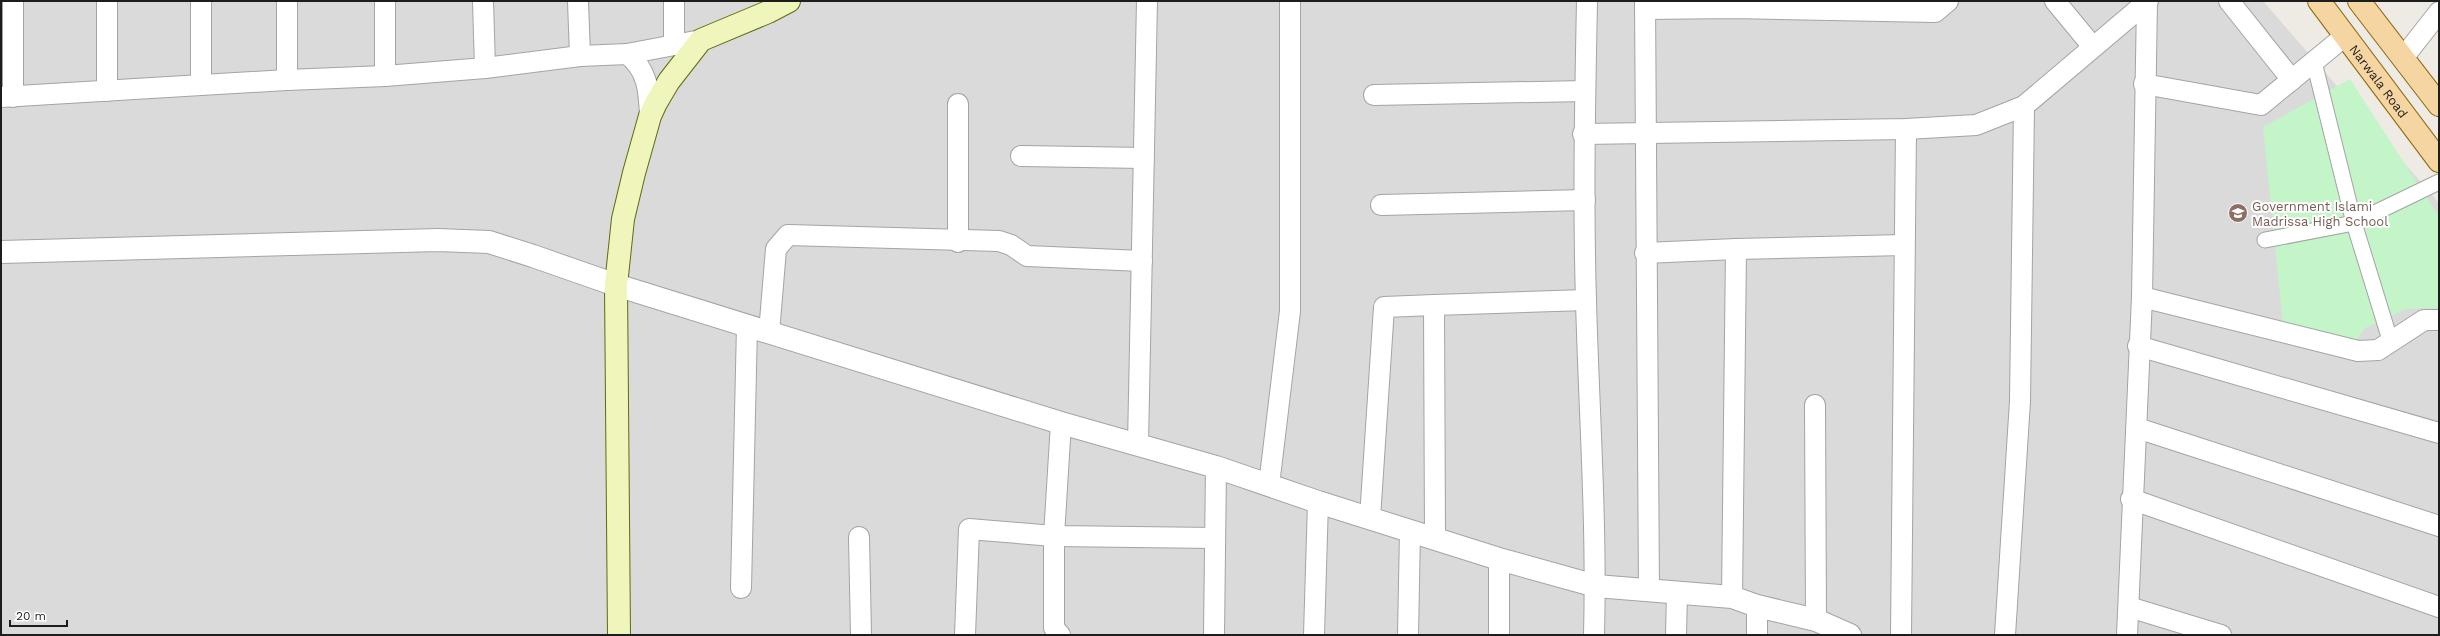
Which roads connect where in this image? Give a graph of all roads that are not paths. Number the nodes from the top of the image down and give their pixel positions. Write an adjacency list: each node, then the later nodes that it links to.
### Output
1 (13, 1): 41 (street)
2 (107, 1): 38 (street)
3 (201, 1): 37 (street)
4 (287, 1): 34 (street)
5 (386, 1): 33 (street)
6 (483, 1): 32 (street)
7 (578, 1): 29 (street)
8 (674, 1): 26 (street)
9 (789, 1): 22 (main road)
10 (1147, 1): 50 (street)
11 (1290, 1): 78 (street)
12 (1587, 1): 39 (street)
13 (1948, 1): 21 (street)
14 (2055, 1): 27 (street)
15 (2229, 1): 35 (street)
16 (2319, 1): 24 (main road, Narwala Road)
17 (2359, 1): 30 (main road)
18 (2148, 2): 27 (street); 36 (street)
19 (1734, 4): 20 (street); 21 (street)
20 (1645, 5): 48 (street)
21 (1810, 5)
22 (768, 7): 25 (main road)
23 (2439, 12): 30 (street)
24 (2345, 36): 31 (street); 51 (main road, Narwala Road)
25 (701, 40): 26 (street); 45 (main road)
26 (674, 45): 28 (street)
27 (2093, 48): 44 (street)
28 (627, 54): 29 (street); 45 (street)
29 (580, 56): 32 (street)
30 (2403, 58): 43 (main road)
31 (2314, 62): 35 (street); 55 (street)
32 (485, 68): 33 (street)
33 (385, 76): 34 (street)
34 (287, 80): 37 (street)
35 (2292, 80): 36 (street)
36 (2144, 84): 64 (street)
37 (201, 85): 38 (street)
38 (107, 91): 41 (street)
39 (1585, 91): 40 (street); 47 (street)
40 (1374, 95)
41 (7, 97)
42 (958, 104): 57 (street)
43 (2439, 105)
44 (2024, 106): 46 (street); 111 (street)
45 (650, 116): 63 (main road)
46 (1906, 129): 48 (street); 58 (street)
47 (1583, 134): 48 (street); 53 (street)
48 (1645, 134): 61 (street)
49 (1021, 156): 50 (street)
50 (1144, 158): 62 (street)
51 (2439, 161)
52 (2439, 182): 55 (street)
53 (1585, 200): 54 (street); 65 (street)
54 (1381, 205)
55 (2354, 222): 56 (street); 70 (street)
56 (2265, 240)
57 (958, 242): 62 (street); 69 (street)
58 (1904, 245): 59 (street); 110 (street)
59 (1736, 249): 61 (street); 93 (street)
60 (1, 252): 63 (street)
61 (1645, 254): 91 (street)
62 (1142, 261): 76 (street)
63 (616, 285): 68 (street); 99 (main road)
64 (2142, 296): 70 (street); 71 (street)
65 (1586, 300): 66 (street); 89 (street)
66 (1434, 305): 81 (street); 86 (street)
67 (2439, 320): 70 (street)
68 (747, 326): 69 (street); 90 (street)
69 (769, 333): 73 (street)
70 (2390, 343)
71 (2138, 346): 74 (street); 75 (street)
72 (1815, 405): 97 (street)
73 (1061, 423): 76 (street); 84 (street)
74 (2137, 428): 79 (street); 82 (street)
75 (2439, 433)
76 (1138, 444): 77 (street)
77 (1216, 467): 78 (street); 87 (street)
78 (1269, 485): 80 (street)
79 (2131, 499): 95 (street); 96 (street)
80 (1318, 502): 81 (street); 104 (street)
81 (1370, 518): 83 (street)
82 (2439, 526)
83 (1410, 531): 86 (street); 105 (street)
84 (1054, 536): 87 (street); 101 (street); 102 (street)
85 (859, 537): 100 (street)
86 (1435, 537): 88 (street)
87 (1215, 538): 103 (street)
88 (1499, 559): 89 (street); 106 (street)
89 (1596, 586): 91 (street); 107 (street)
90 (741, 588)
91 (1649, 591): 92 (street)
92 (1677, 592): 93 (street); 108 (street)
93 (1732, 597): 94 (street)
94 (1757, 606): 97 (street); 109 (street)
95 (2129, 607): 112 (street); 113 (street)
96 (2439, 608)
97 (1816, 620): 98 (street)
98 (1842, 634)
99 (619, 635)
100 (861, 635)
101 (965, 635)
102 (1060, 635)
103 (1214, 635)
104 (1314, 635)
105 (1408, 635)
106 (1499, 635)
107 (1594, 635)
108 (1676, 635)
109 (1757, 635)
110 (1901, 635)
111 (2004, 635)
112 (2127, 635)
113 (2221, 635)

